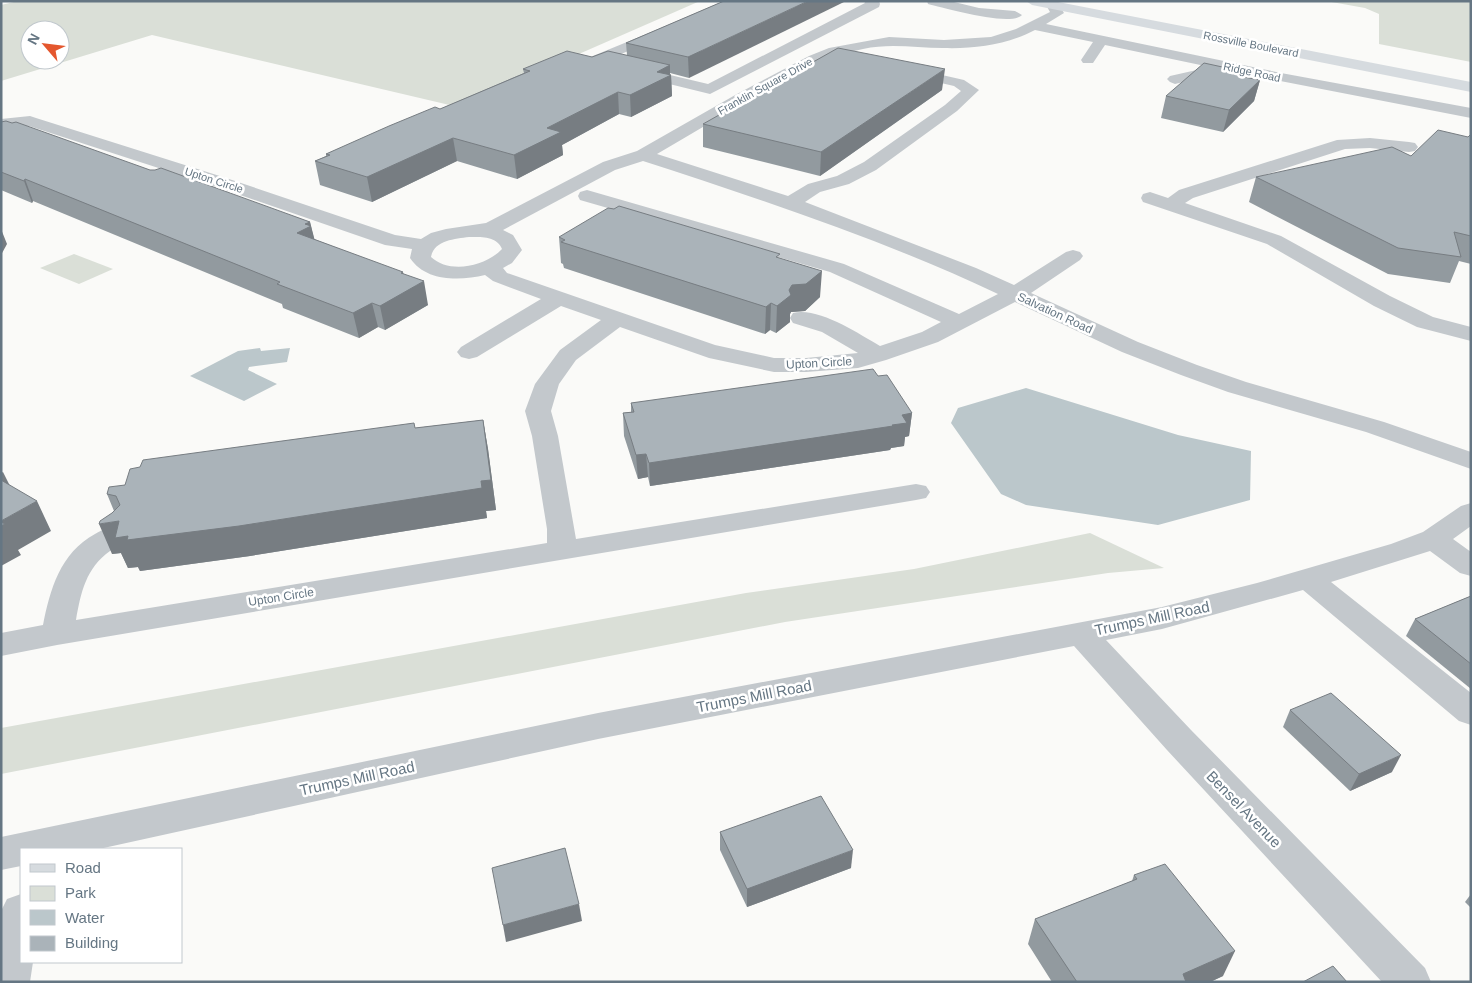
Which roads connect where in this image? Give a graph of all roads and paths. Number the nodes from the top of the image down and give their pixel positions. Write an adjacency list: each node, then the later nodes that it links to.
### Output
1 (933, 1): 7 (street)
2 (1032, 1): 5 (main road, Rossville Boulevard)
3 (1102, 1): 6 (main road)
4 (872, 3): 17 (street)
5 (1056, 3): 7 (street, Franklin Square Drive); 8 (street, Franklin Square Drive); 16 (main road, Rossville Boulevard)
6 (1156, 11)
7 (1015, 15): 11 (street, Franklin Square Drive)
8 (1035, 26): 10 (street, Ridge Road); 11 (street, Franklin Square Drive)
9 (671, 28): 17 (street)
10 (1102, 39): 13 (street); 14 (street, Ridge Road)
11 (904, 41): 12 (street, Franklin Square Drive)
12 (881, 56): 18 (street, Franklin Square Drive); 25 (street)
13 (1088, 60)
14 (1231, 67): 15 (street); 19 (street, Ridge Road)
15 (1175, 80)
16 (1471, 87)
17 (710, 89): 18 (street)
18 (743, 97): 22 (street, Franklin Square Drive)
19 (1471, 113)
20 (1, 124): 29 (street, Upton Circle)
21 (1409, 146): 26 (street)
22 (639, 156): 23 (street, Franklin Square Drive); 25 (street, Salvation Road); 27 (street, Franklin Square Drive)
23 (587, 196): 28 (street, Franklin Square Drive); 36 (street)
24 (1150, 198): 26 (street)
25 (790, 203): 32 (street, Salvation Road)
26 (1170, 205): 37 (street)
27 (482, 231): 28 (street); 29 (street)
28 (511, 243): 31 (street, Franklin Square Drive)
29 (425, 245): 31 (street)
30 (1073, 256): 32 (street, Upton Circle)
31 (489, 267): 33 (street, Upton Circle)
32 (1014, 294): 36 (street, Upton Circle); 40 (street, Salvation Road)
33 (558, 298): 35 (street, Upton Circle); 38 (street)
34 (801, 318): 39 (street)
35 (616, 319): 39 (street, Upton Circle); 45 (street)
36 (957, 321): 39 (street, Upton Circle)
37 (1471, 334)
38 (469, 352)
39 (878, 355)
40 (1471, 461)
41 (916, 492): 45 (street, Upton Circle)
42 (1471, 512): 44 (street, Trumps Mill Road)
43 (118, 534): 49 (street)
44 (1433, 539): 46 (street); 47 (street, Trumps Mill Road)
45 (562, 551): 49 (street, Upton Circle)
46 (1471, 566)
47 (1307, 578): 48 (street, Trumps Mill Road); 51 (street)
48 (1081, 633): 52 (street, Trumps Mill Road); 55 (street, Bensel Avenue)
49 (57, 634): 50 (street, Upton Circle)
50 (1, 645)
51 (1471, 712)
52 (31, 848)
53 (20, 918): 54 (street)
54 (10, 982)
55 (1410, 982)

